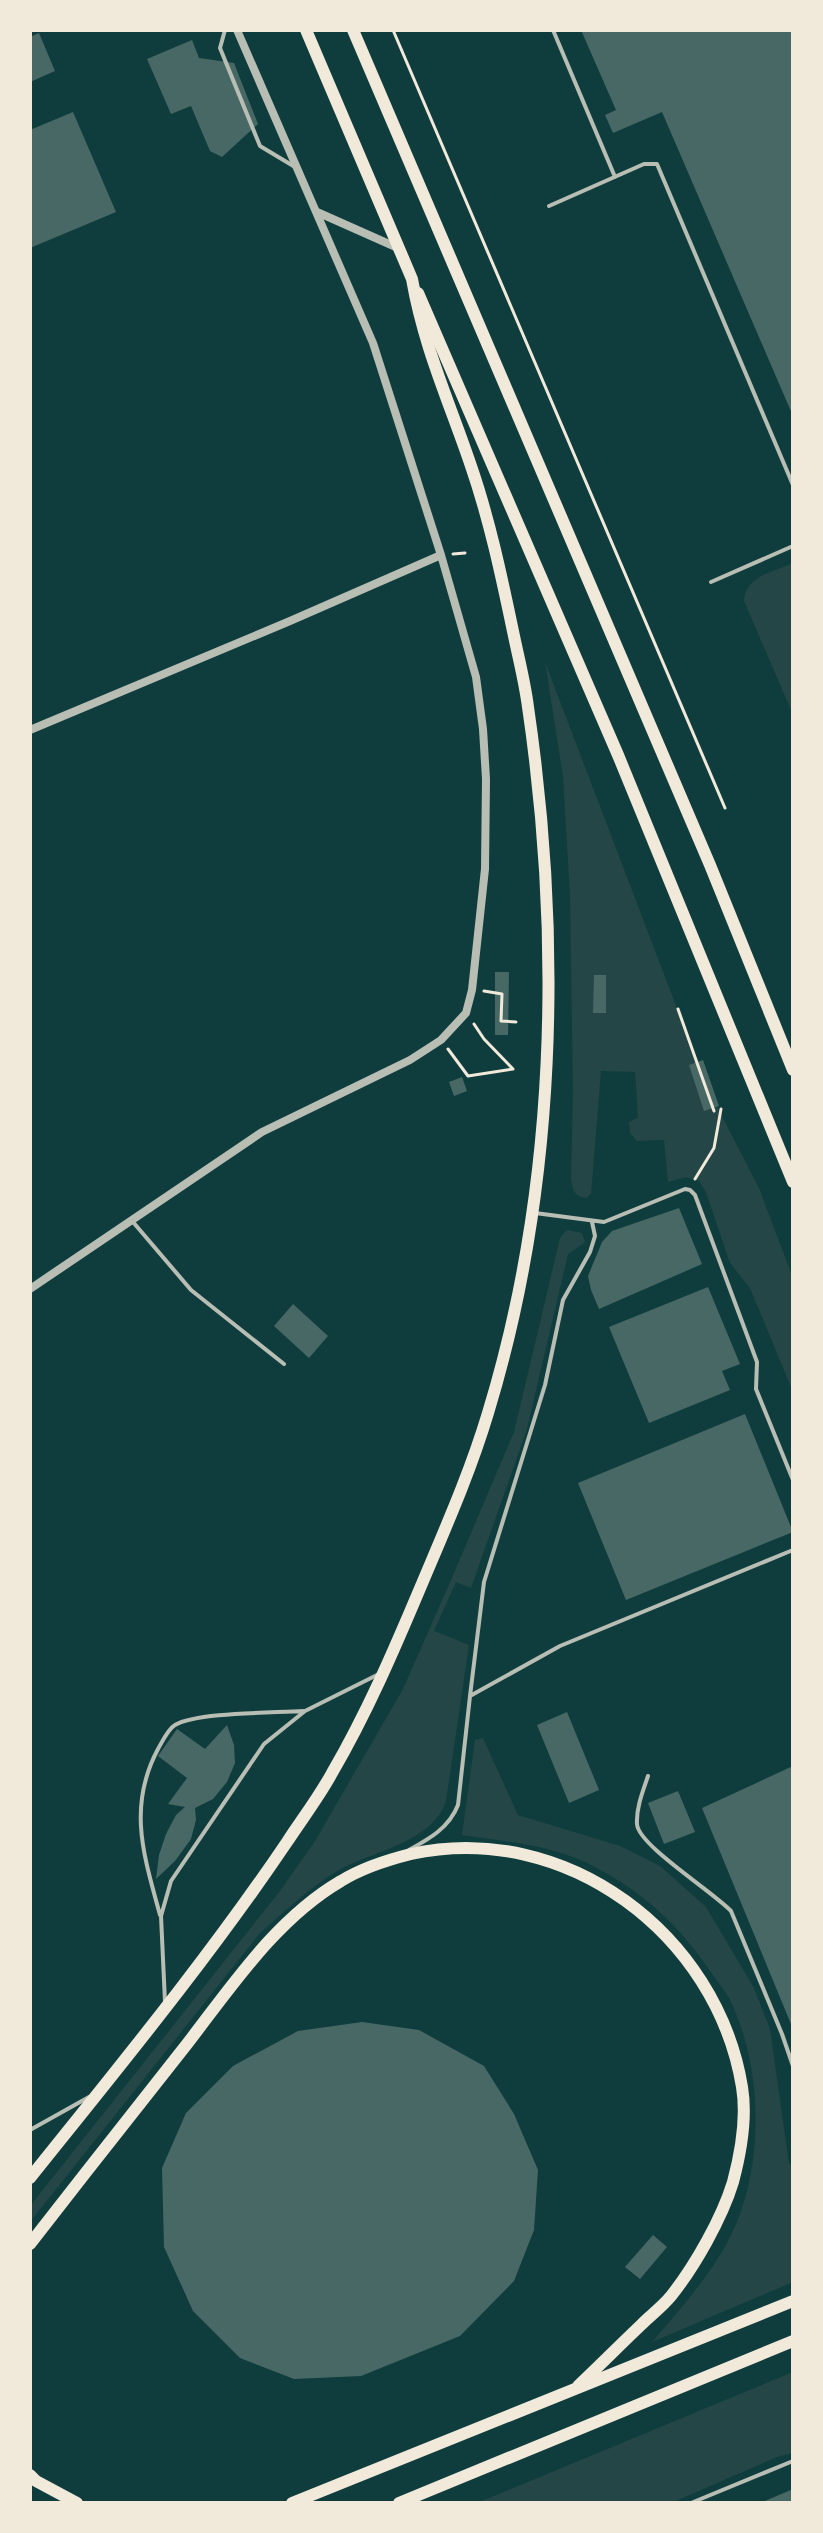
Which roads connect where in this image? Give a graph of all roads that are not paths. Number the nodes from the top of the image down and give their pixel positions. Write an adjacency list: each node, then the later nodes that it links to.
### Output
1 (225, 30): 6 (lane)
2 (237, 30): 6 (street)
3 (306, 30): 10 (main road)
4 (353, 30): 17 (main road)
5 (553, 30): 7 (lane)
6 (296, 168): 9 (street)
7 (615, 177): 8 (lane); 12 (lane)
8 (549, 206)
9 (317, 212): 10 (street); 14 (street)
10 (398, 248): 11 (main road)
11 (412, 279): 18 (main road); 19 (main road)
12 (793, 485)
13 (793, 546): 15 (lane)
14 (441, 555): 16 (street); 20 (street)
15 (711, 582)
16 (30, 730)
17 (793, 1070)
18 (793, 1182)
19 (532, 1213): 21 (lane); 26 (main road)
20 (132, 1220): 22 (street); 23 (lane)
21 (592, 1222): 24 (lane); 27 (lane)
22 (30, 1289)
23 (284, 1364)
24 (793, 1480)
25 (793, 1550): 27 (lane)
26 (384, 1671): 28 (lane); 32 (main road)
27 (470, 1696): 30 (lane)
28 (305, 1711): 31 (lane); 31 (lane)
29 (648, 1776): 33 (lane)
30 (394, 1858): 37 (main road); 40 (main road)
31 (161, 1916): 32 (lane)
32 (165, 2008): 34 (main road)
33 (793, 2066)
34 (98, 2092): 35 (lane); 36 (main road)
35 (30, 2130)
36 (30, 2178)
37 (30, 2244)
38 (793, 2301): 40 (main road)
39 (793, 2341): 42 (main road)
40 (578, 2386): 45 (main road)
41 (791, 2463): 48 (lane)
42 (472, 2474): 46 (main road); 47 (main road)
43 (30, 2475): 44 (main road)
44 (77, 2503)
45 (292, 2503)
46 (399, 2503)
47 (411, 2503)
48 (691, 2503)

